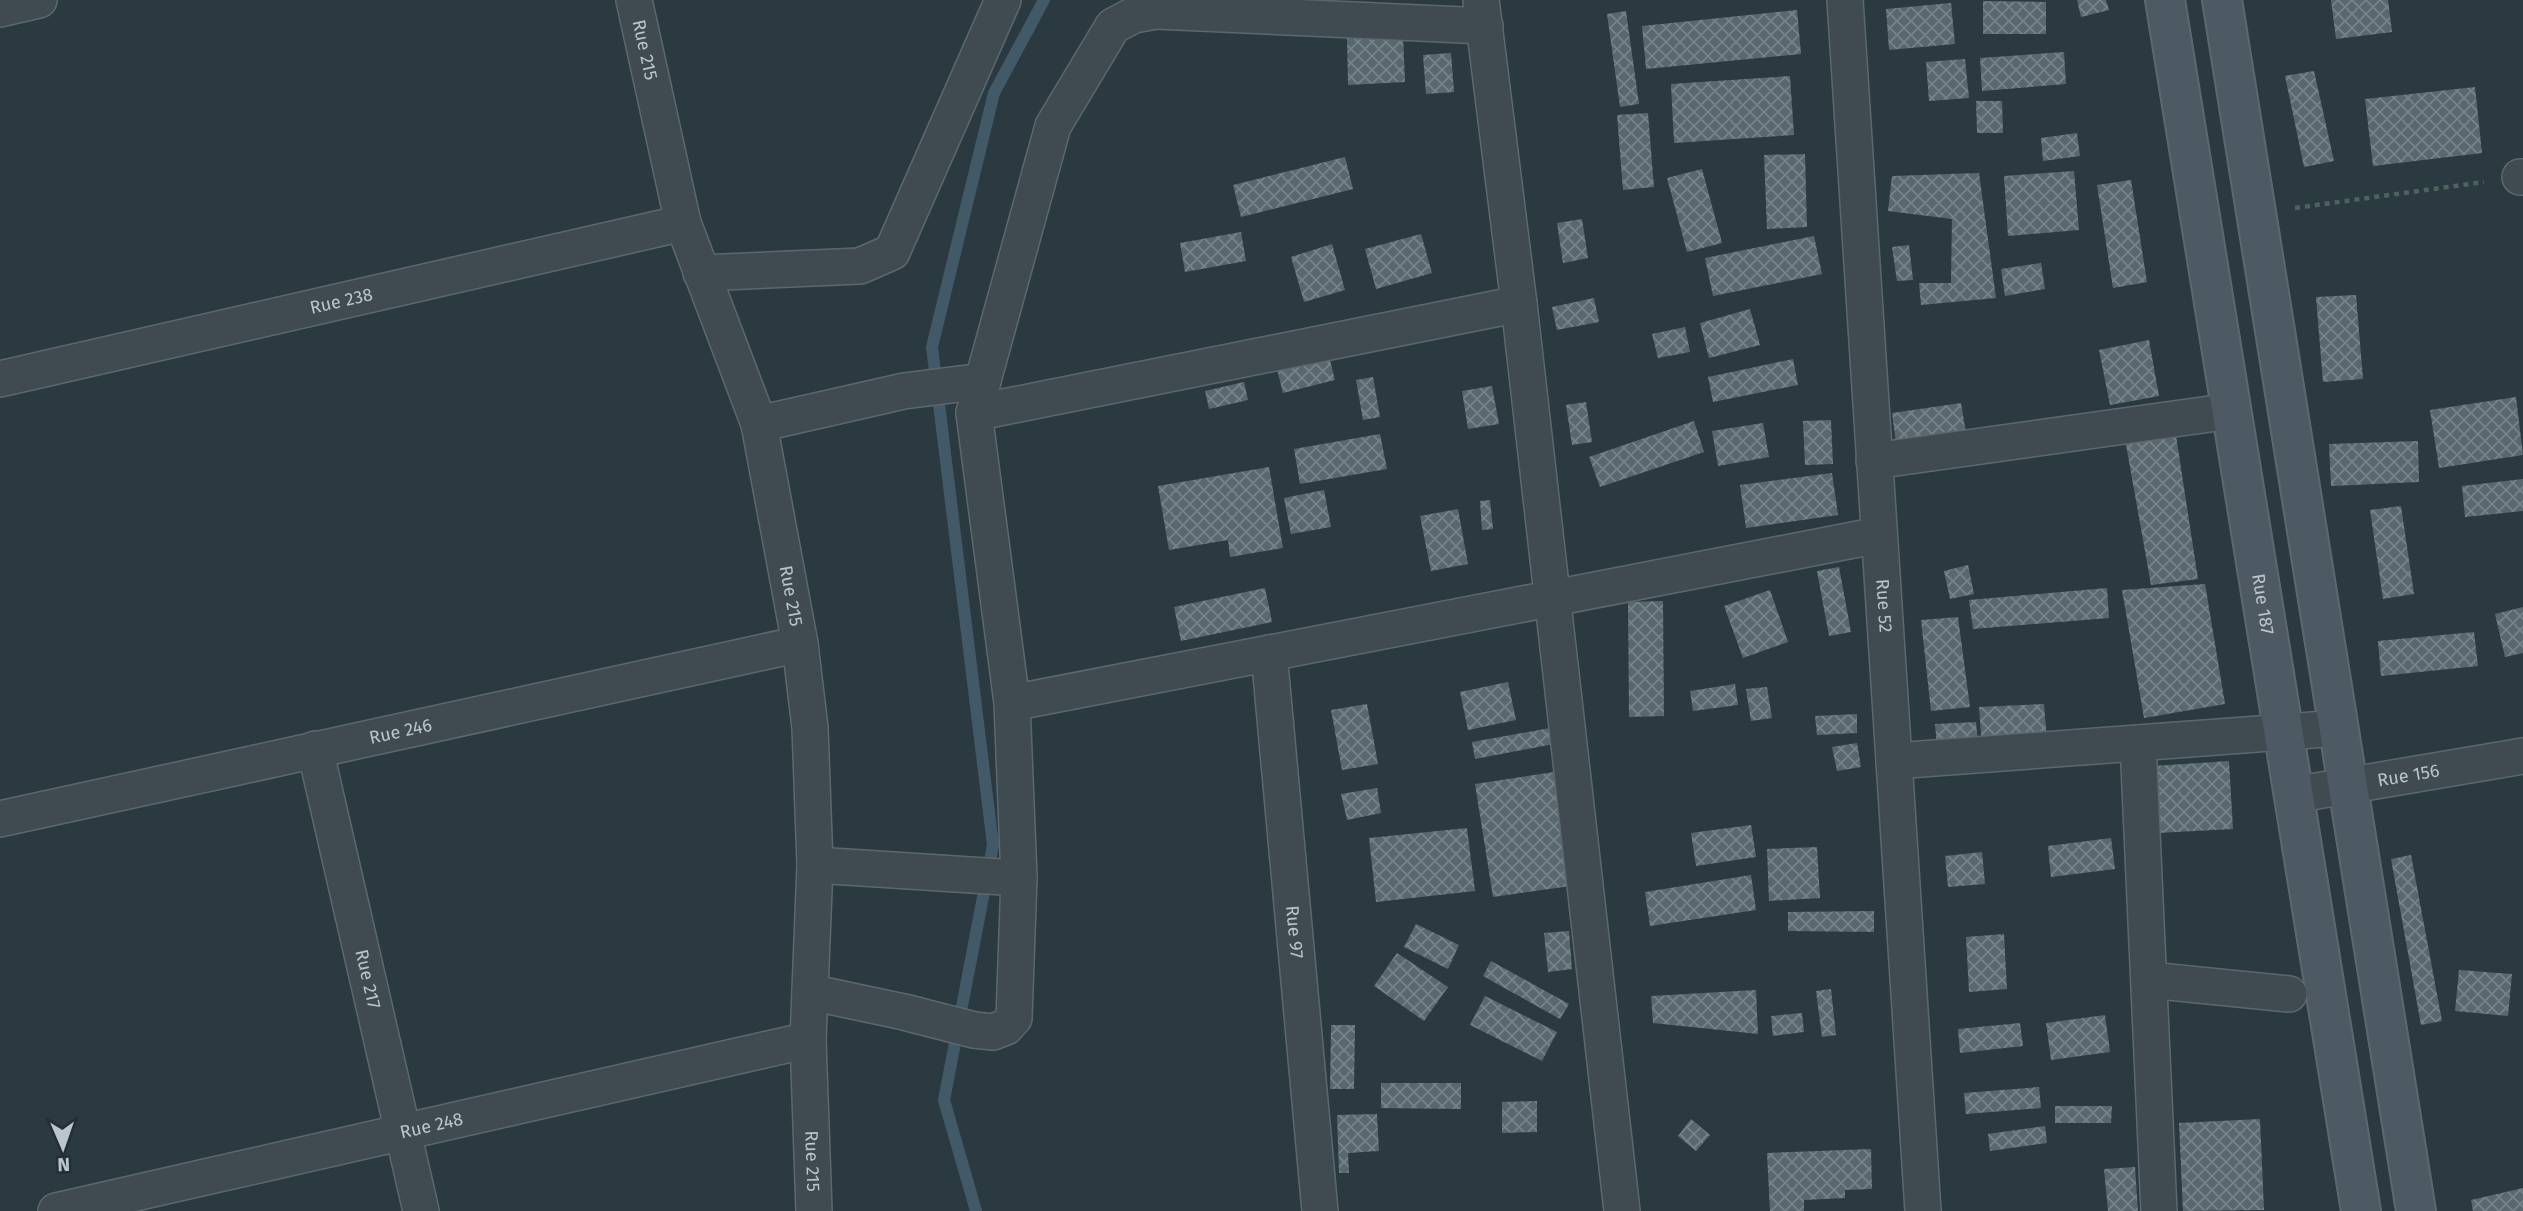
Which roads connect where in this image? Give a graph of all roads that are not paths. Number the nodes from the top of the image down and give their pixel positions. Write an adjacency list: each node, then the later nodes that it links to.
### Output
1 (39, 0): 7 (street)
2 (634, 0): 9 (street, Rue 215)
3 (1003, 0): 10 (street)
4 (1844, 0): 16 (street, Rue 52)
5 (2165, 0): 14 (street, Rue 187)
6 (2222, 0): 22 (street)
7 (0, 9)
8 (1483, 13): 11 (street); 13 (street)
9 (682, 223): 10 (street, Rue 215); 12 (street, Rue 238)
10 (701, 273): 15 (street, Rue 215)
11 (1519, 304): 13 (street); 18 (street)
12 (0, 379)
13 (979, 397): 15 (street); 21 (street)
14 (2231, 411): 16 (street); 23 (street, Rue 187)
15 (759, 424): 19 (street, Rue 215)
16 (1874, 461): 17 (street, Rue 52)
17 (1879, 535): 18 (street); 27 (street, Rue 52)
18 (1553, 599): 20 (street); 42 (street)
19 (800, 644): 25 (street, Rue 246); 31 (street, Rue 215)
20 (1269, 653): 21 (street); 41 (street, Rue 97)
21 (1012, 703): 32 (street)
22 (2339, 728): 23 (street); 28 (street)
23 (2284, 732): 24 (street); 29 (street, Rue 187)
24 (2138, 743): 27 (street); 33 (street)
25 (314, 749): 30 (street, Rue 246); 37 (street, Rue 217)
26 (2523, 756): 28 (street, Rue 156)
27 (1894, 761): 43 (street, Rue 52)
28 (2348, 786): 29 (street, Rue 156); 46 (street)
29 (2293, 795): 45 (street, Rue 187)
30 (0, 819)
31 (815, 865): 32 (street); 34 (street, Rue 215)
32 (997, 877): 34 (street)
33 (2149, 980): 35 (street); 44 (street)
34 (810, 992): 36 (street, Rue 215)
35 (2289, 994)
36 (808, 1040): 37 (street, Rue 248); 40 (street, Rue 215)
37 (403, 1132): 38 (street, Rue 248); 39 (street, Rue 217)
38 (56, 1211)
39 (421, 1211)
40 (814, 1211)
41 (1320, 1211)
42 (1622, 1211)
43 (1923, 1211)
44 (2159, 1211)
45 (2361, 1211)
46 (2417, 1211)

